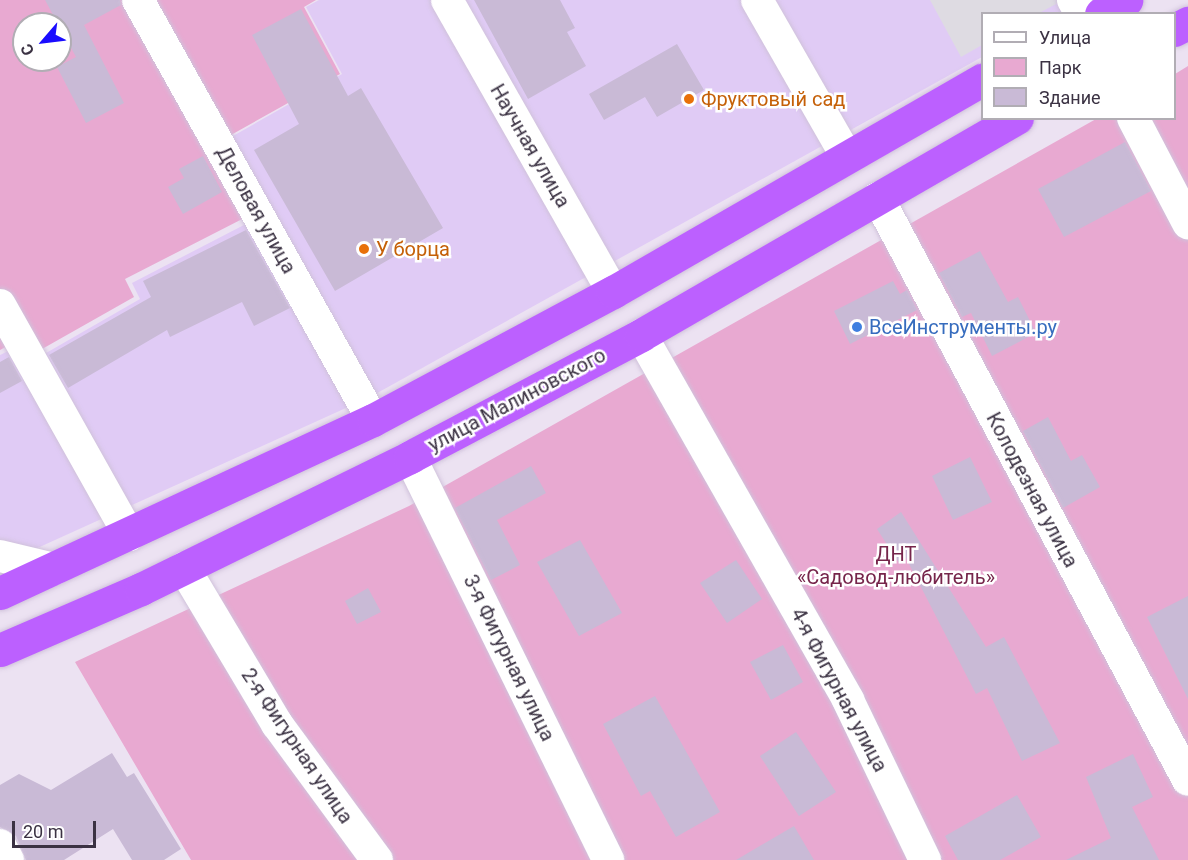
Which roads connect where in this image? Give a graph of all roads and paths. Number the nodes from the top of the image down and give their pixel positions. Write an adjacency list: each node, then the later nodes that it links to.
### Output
1 (138, 0): 15 (street, Деловая улица)
2 (447, 0): 12 (street, Научная улица)
3 (757, 0): 9 (street)
4 (1125, 0): 5 (highway)
5 (1104, 12)
6 (981, 81): 9 (highway)
7 (1014, 120): 10 (highway, улица Малиновского)
8 (1134, 120): 11 (street)
9 (847, 157): 12 (highway)
10 (878, 198): 14 (highway, улица Малиновского); 23 (street, Колодезная улица)
11 (1188, 223)
12 (614, 292): 15 (highway)
13 (0, 305): 17 (street)
14 (641, 335): 16 (highway, улица Малиновского); 28 (street, 4-я Фигурная улица)
15 (374, 420): 17 (highway)
16 (410, 456): 19 (highway, улица Малиновского); 27 (street, 3-я Фигурная улица)
17 (129, 535): 20 (highway)
18 (0, 556): 20 (street)
19 (184, 567): 22 (highway, улица Малиновского); 26 (street, 2-я Фигурная улица)
20 (54, 568): 21 (highway)
21 (0, 593)
22 (0, 650)
23 (1188, 780)
24 (0, 845): 25 (street)
25 (8, 860)
26 (377, 860)
27 (608, 860)
28 (924, 860)

